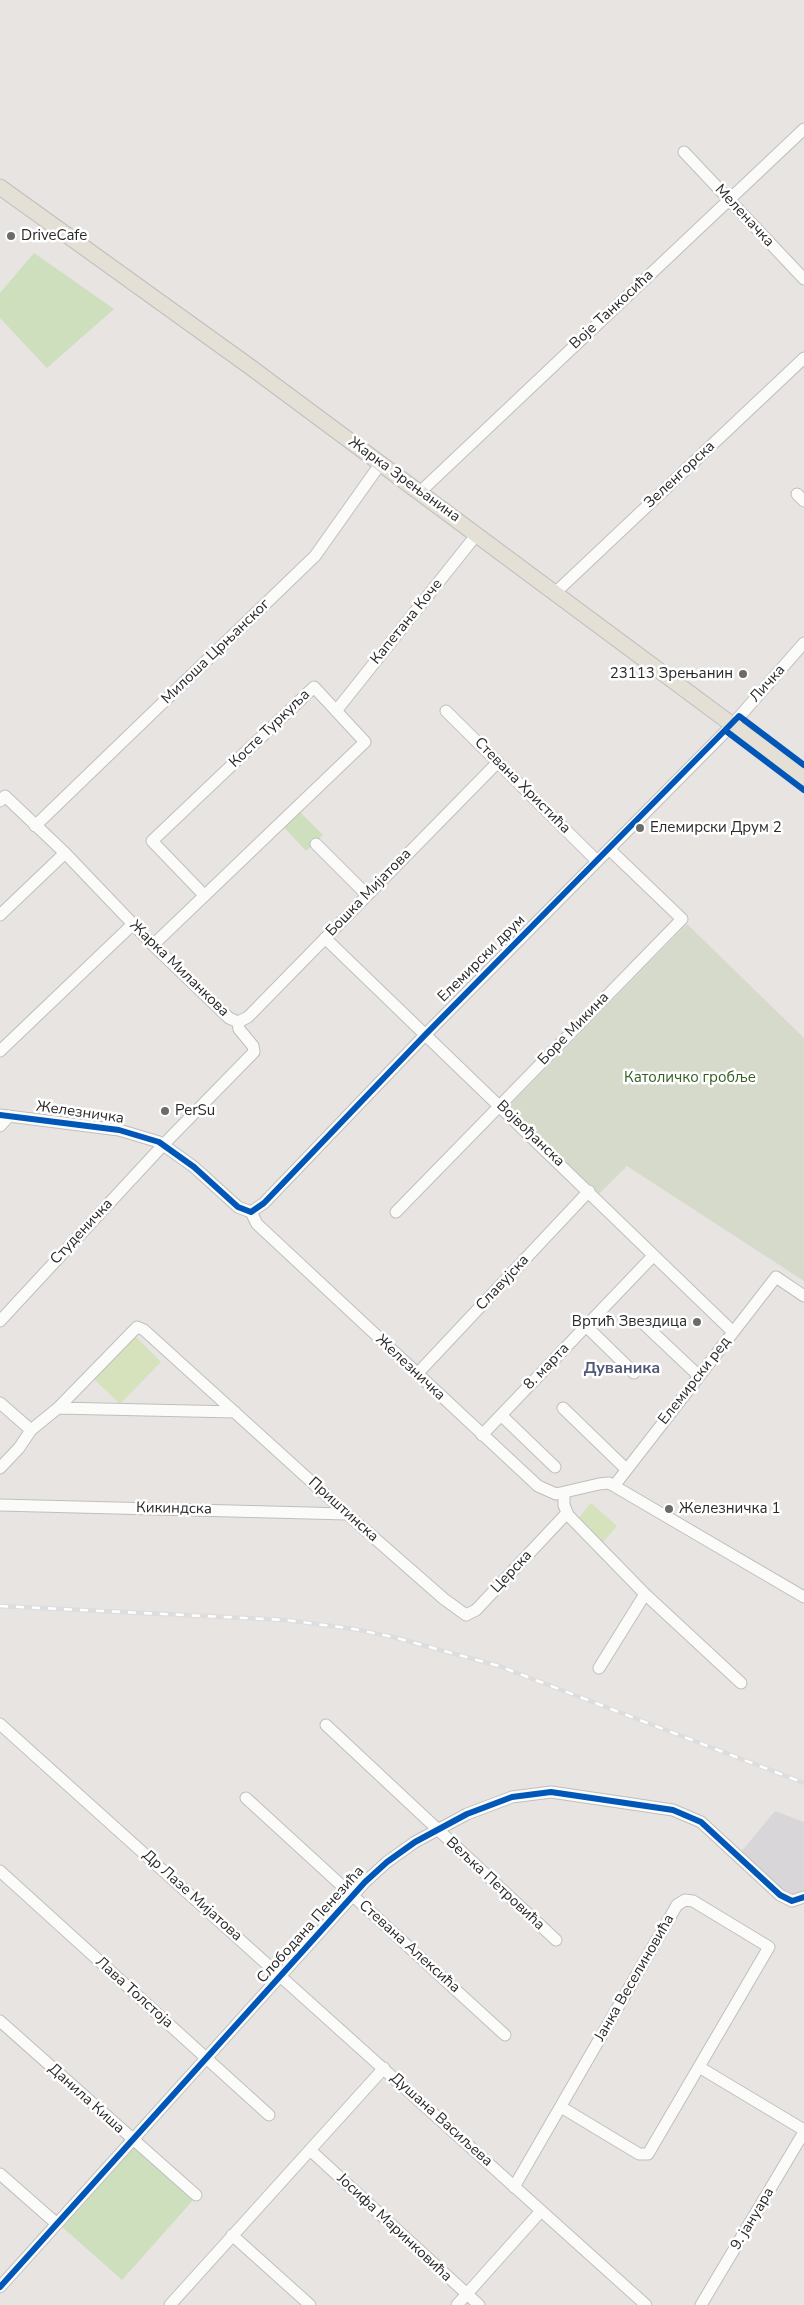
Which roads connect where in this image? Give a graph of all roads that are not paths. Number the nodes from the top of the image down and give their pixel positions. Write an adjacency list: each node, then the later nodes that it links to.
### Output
1 (804, 129): 4 (street, Воје Танкосића)
2 (684, 152): 4 (street, Меленачка)
3 (0, 187): 7 (main road, Жарка Зрењанина)
4 (729, 200): 5 (street, Меленачка); 8 (street, Воје Танкосића)
5 (804, 280)
6 (804, 358): 10 (street, Зеленгорска)
7 (381, 464): 8 (main road, Жарка Зрењанина); 18 (street, Милоша Црњанског)
8 (420, 492): 9 (main road, Жарка Зрењанина)
9 (477, 534): 10 (main road, Жарка Зрењанина); 12 (street, Капетана Коче)
10 (556, 592): 14 (main road, Жарка Зрењанина)
11 (804, 643): 14 (street, Личка)
12 (336, 710): 23 (street, Косте Туркуља); 23 (street, Косте Туркуља)
13 (446, 711): 15 (street, Стевана Христића)
14 (733, 724): 16 (main road, Жарка Зрењанина); 20 (street, Елемирски друм)
15 (498, 762): 22 (street, Стевана Христића); 24 (street, Бошка Мијатова)
16 (804, 778)
17 (2, 799): 18 (street, Жарка Миланкова)
18 (35, 826): 21 (street, Жарка Миланкова)
19 (316, 844): 24 (street)
20 (609, 849): 22 (street, Елемирски друм); 32 (street, Боре Микина)
21 (65, 853): 25 (street); 26 (street, Жарка Миланкова)
22 (597, 861): 30 (street, Елемирски друм)
23 (204, 895): 28 (street, Косте Туркуља)
24 (367, 895): 27 (street, Бошка Мијатова)
25 (0, 915)
26 (133, 924): 28 (street, Жарка Миланкова); 31 (street)
27 (325, 938): 29 (street, Бошка Мијатова); 30 (street, Војвођанска)
28 (153, 945): 29 (street, Жарка Миланкова)
29 (238, 1022): 35 (street, Жарка Миланкова)
30 (426, 1034): 32 (street, Војвођанска); 37 (street, Елемирски друм)
31 (0, 1051)
32 (500, 1105): 36 (street, Војвођанска); 38 (street, Боре Микина)
33 (4, 1116): 34 (street); 35 (street, Железничка)
34 (0, 1126)
35 (164, 1144): 37 (street, Железничка); 41 (street, Студеничка)
36 (589, 1191): 39 (street, Војвођанска); 46 (street, Славујска)
37 (251, 1212): 46 (street, Железничка)
38 (396, 1212)
39 (653, 1256): 43 (street, 8. марта); 44 (street, Војвођанска)
40 (804, 1296): 44 (street, Елемирски ред)
41 (0, 1321)
42 (645, 1325): 47 (street)
43 (586, 1326): 45 (street); 52 (street, 8. марта)
44 (733, 1332): 47 (street, Елемирски ред)
45 (634, 1372)
46 (417, 1374): 54 (street, Железничка)
47 (699, 1376): 57 (street, Елемирски ред)
48 (0, 1403): 53 (street)
49 (58, 1408): 51 (street); 51 (street, Приштинска); 53 (street, Приштинска)
50 (562, 1408): 57 (street)
51 (236, 1412): 62 (street, Приштинска)
52 (501, 1415): 54 (street, 8. марта); 55 (street)
53 (31, 1430): 56 (street)
54 (482, 1435): 59 (street, Железничка)
55 (555, 1467)
56 (0, 1468)
57 (626, 1469): 58 (street, Елемирски ред)
58 (614, 1486): 59 (street, Железничка); 64 (street)
59 (564, 1493): 61 (street)
60 (0, 1505): 62 (street, Кикиндска)
61 (567, 1513): 63 (street); 65 (street, Церска)
62 (347, 1514): 65 (street, Приштинска)
63 (645, 1594): 66 (street); 67 (street)
64 (804, 1597)
65 (452, 1606)
66 (598, 1668)
67 (741, 1684)
68 (0, 1724): 76 (street, Др Лазе Мијатова)
69 (326, 1724): 71 (street, Вељка Петровића)
70 (246, 1798): 73 (street, Стевана Алексића)
71 (437, 1829): 73 (street, Слободана Пенезића); 74 (street, Слободана Пенезића); 75 (street, Вељка Петровића)
72 (0, 1870): 79 (street, Лава Толстоја)
73 (353, 1895): 76 (street, Слободана Пенезића); 78 (street, Стевана Алексића)
74 (804, 1897)
75 (556, 1940)
76 (281, 1976): 79 (street, Слободана Пенезића); 81 (street, Др Лазе Мијатова)
77 (0, 2022): 85 (street, Данила Киша)
78 (505, 2034)
79 (205, 2058): 83 (street, Лава Толстоја); 85 (street, Слободана Пенезића)
80 (699, 2067): 82 (street, Јанка Веселиновића); 82 (street, Јанка Веселиновића); 84 (street)
81 (384, 2068): 86 (street, Душана Васиљева); 88 (street, Душана Васиљева)
82 (560, 2107): 88 (street, Јанка Веселиновића)
83 (268, 2115)
84 (804, 2131): 100 (street, 9. јануара)
85 (132, 2140): 89 (street, Данила Киша); 91 (street, Слободана Пенезића)
86 (310, 2150): 92 (street, Душана Васиљева); 94 (street, Јосифа Маринковића)
87 (0, 2174): 91 (street)
88 (514, 2187): 90 (street, Душана Васиљева)
89 (196, 2195)
90 (541, 2211): 94 (street); 99 (street, Душана Васиљева)
91 (57, 2224): 93 (street, Слободана Пенезића)
92 (232, 2235): 95 (street, Душана Васиљева); 96 (street)
93 (0, 2287)
94 (467, 2294): 97 (street); 98 (street, Јосифа Маринковића)
95 (170, 2305)
96 (310, 2305)
97 (456, 2305)
98 (479, 2305)
99 (646, 2305)
100 (701, 2305)

